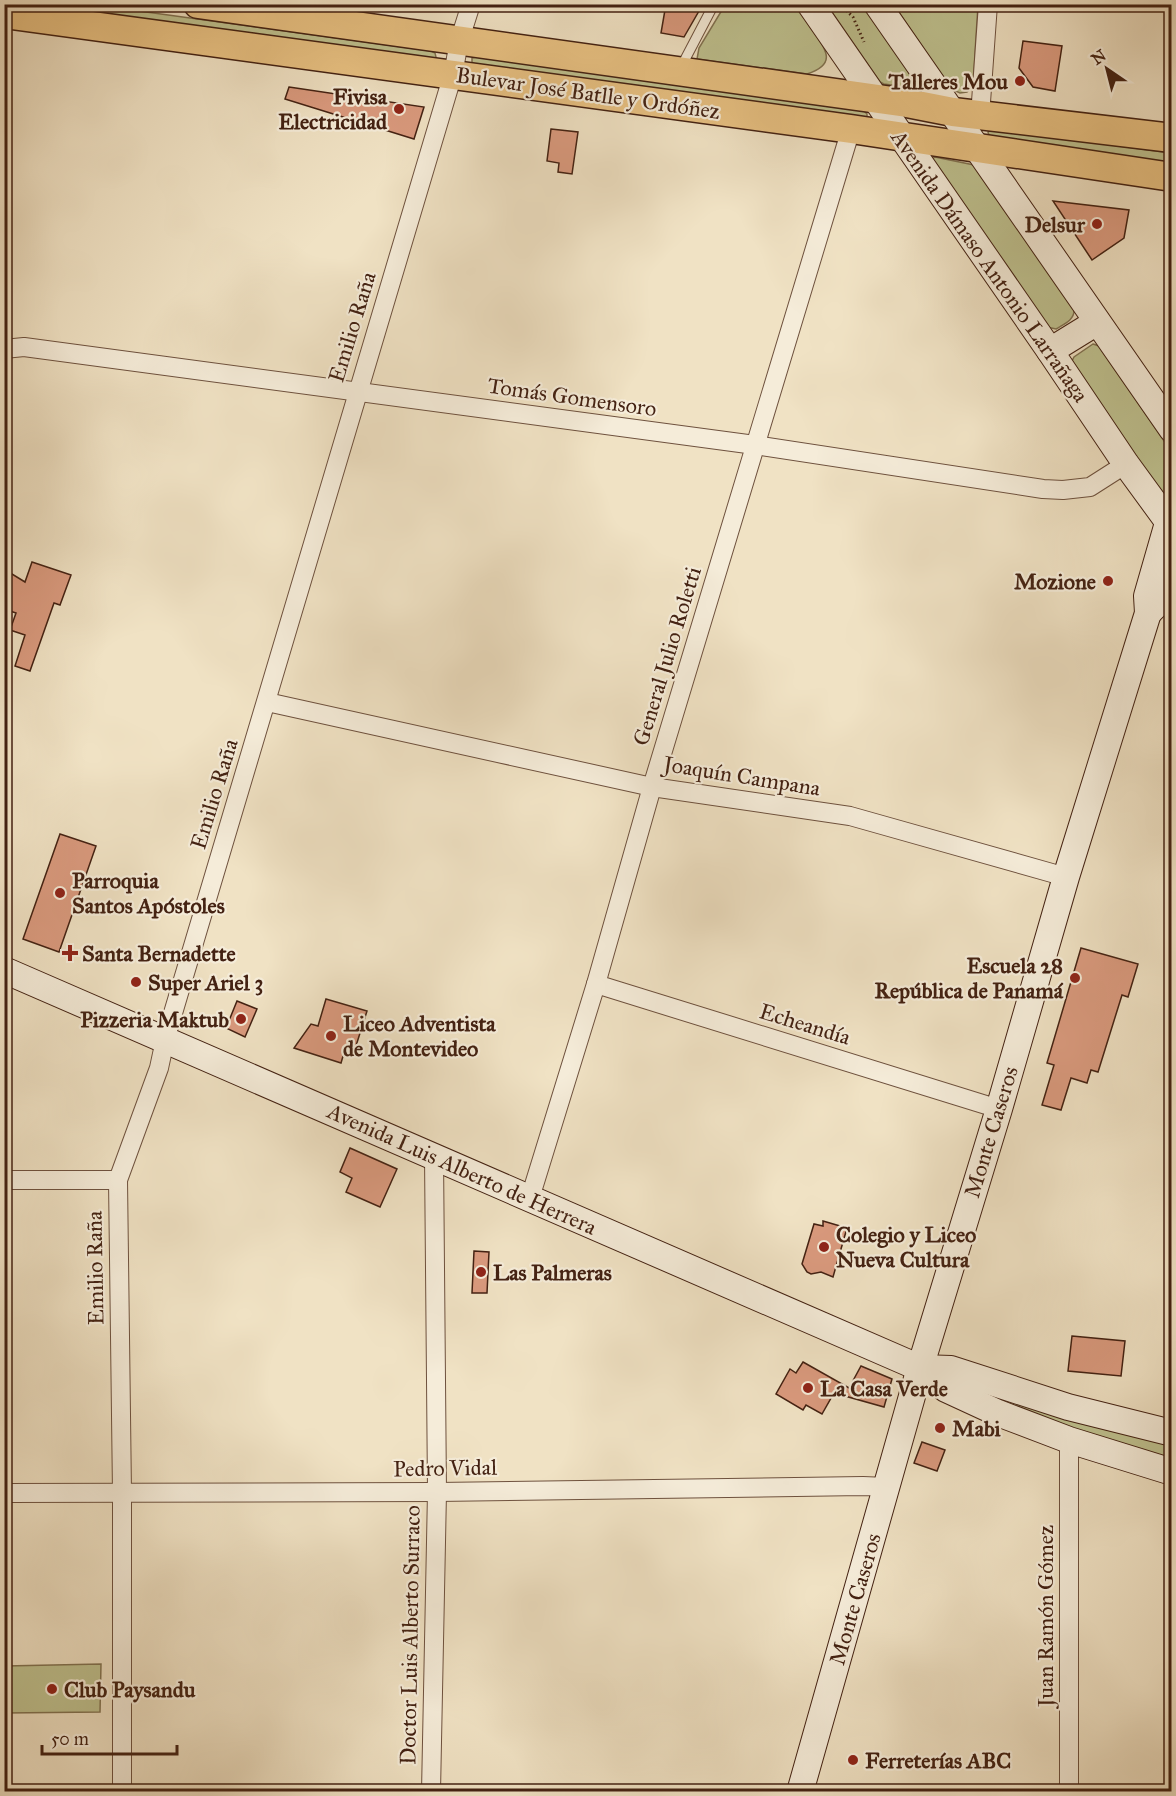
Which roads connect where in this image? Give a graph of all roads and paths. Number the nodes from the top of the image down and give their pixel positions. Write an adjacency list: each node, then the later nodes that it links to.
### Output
1 (198, 4): 8 (main road, Bulevar José Batlle y Ordóñez)
2 (471, 4): 8 (street, Emilio Raña)
3 (714, 4): 9 (lane)
4 (810, 4): 11 (street, Avenida Dámaso Antonio Larrañaga)
5 (878, 4): 12 (street)
6 (988, 4): 12 (street)
7 (4, 14): 10 (main road, Bulevar José Batlle y Ordóñez)
8 (459, 42): 9 (main road, Bulevar José Batlle y Ordóñez); 10 (street, Emilio Raña)
9 (678, 72): 11 (main road, Bulevar José Batlle y Ordóñez)
10 (453, 74): 13 (main road, Bulevar José Batlle y Ordóñez); 21 (street, Emilio Raña)
11 (875, 99): 12 (main road, Bulevar José Batlle y Ordóñez); 14 (street, Avenida Dámaso Antonio Larrañaga)
12 (967, 114): 15 (main road, Bulevar José Batlle y Ordóñez); 16 (street)
13 (851, 129): 14 (main road, Bulevar José Batlle y Ordóñez); 23 (street, General Julio Roletti)
14 (900, 136): 16 (main road, Bulevar José Batlle y Ordóñez); 20 (street, Avenida Dámaso Antonio Larrañaga)
15 (1172, 138)
16 (978, 148): 17 (main road, Bulevar José Batlle y Ordóñez); 18 (street)
17 (1172, 177)
18 (1097, 322): 20 (street); 22 (street)
19 (4, 349): 21 (street, Tomás Gomensoro)
20 (1050, 351): 24 (street, Avenida Dámaso Antonio Larrañaga)
21 (357, 393): 23 (street, Tomás Gomensoro); 28 (street, Emilio Raña)
22 (1172, 429)
23 (755, 446): 24 (street, Tomás Gomensoro); 29 (street, General Julio Roletti)
24 (1126, 464): 25 (street, Avenida Dámaso Antonio Larrañaga)
25 (1170, 519): 27 (street, Monte Caseros)
26 (1172, 584): 27 (street, Monte Caseros)
27 (1148, 613): 30 (street, Monte Caseros)
28 (267, 702): 29 (street, Joaquín Campana); 33 (street, Emilio Raña)
29 (652, 787): 30 (street, Joaquín Campana); 32 (street, General Julio Roletti)
30 (1066, 877): 34 (street, Monte Caseros)
31 (4, 970): 33 (street, Avenida Luis Alberto de Herrera)
32 (596, 984): 34 (street, Echeandía); 38 (street, General Julio Roletti)
33 (165, 1040): 35 (street, Avenida Luis Alberto de Herrera); 37 (street, Emilio Raña)
34 (999, 1109): 39 (street, Monte Caseros)
35 (434, 1156): 38 (street, Avenida Luis Alberto de Herrera); 44 (street, Doctor Luis Alberto Surraco)
36 (4, 1180): 37 (street)
37 (118, 1180): 46 (street, Emilio Raña)
38 (530, 1198): 39 (street, Avenida Luis Alberto de Herrera)
39 (920, 1368): 40 (street, Avenida Luis Alberto de Herrera); 41 (street, Avenida Luis Alberto de Herrera); 43 (street, Monte Caseros)
40 (1172, 1433)
41 (1069, 1440): 42 (street, Avenida Luis Alberto de Herrera); 50 (street, Juan Ramón Gómez)
42 (1172, 1472)
43 (887, 1487): 44 (street, Pedro Vidal); 49 (street, Monte Caseros)
44 (437, 1492): 46 (street, Pedro Vidal); 48 (street, Doctor Luis Alberto Surraco)
45 (4, 1493): 46 (street, Pedro Vidal)
46 (122, 1493): 47 (street, Emilio Raña)
47 (122, 1791)
48 (431, 1791)
49 (800, 1791)
50 (1069, 1791)

